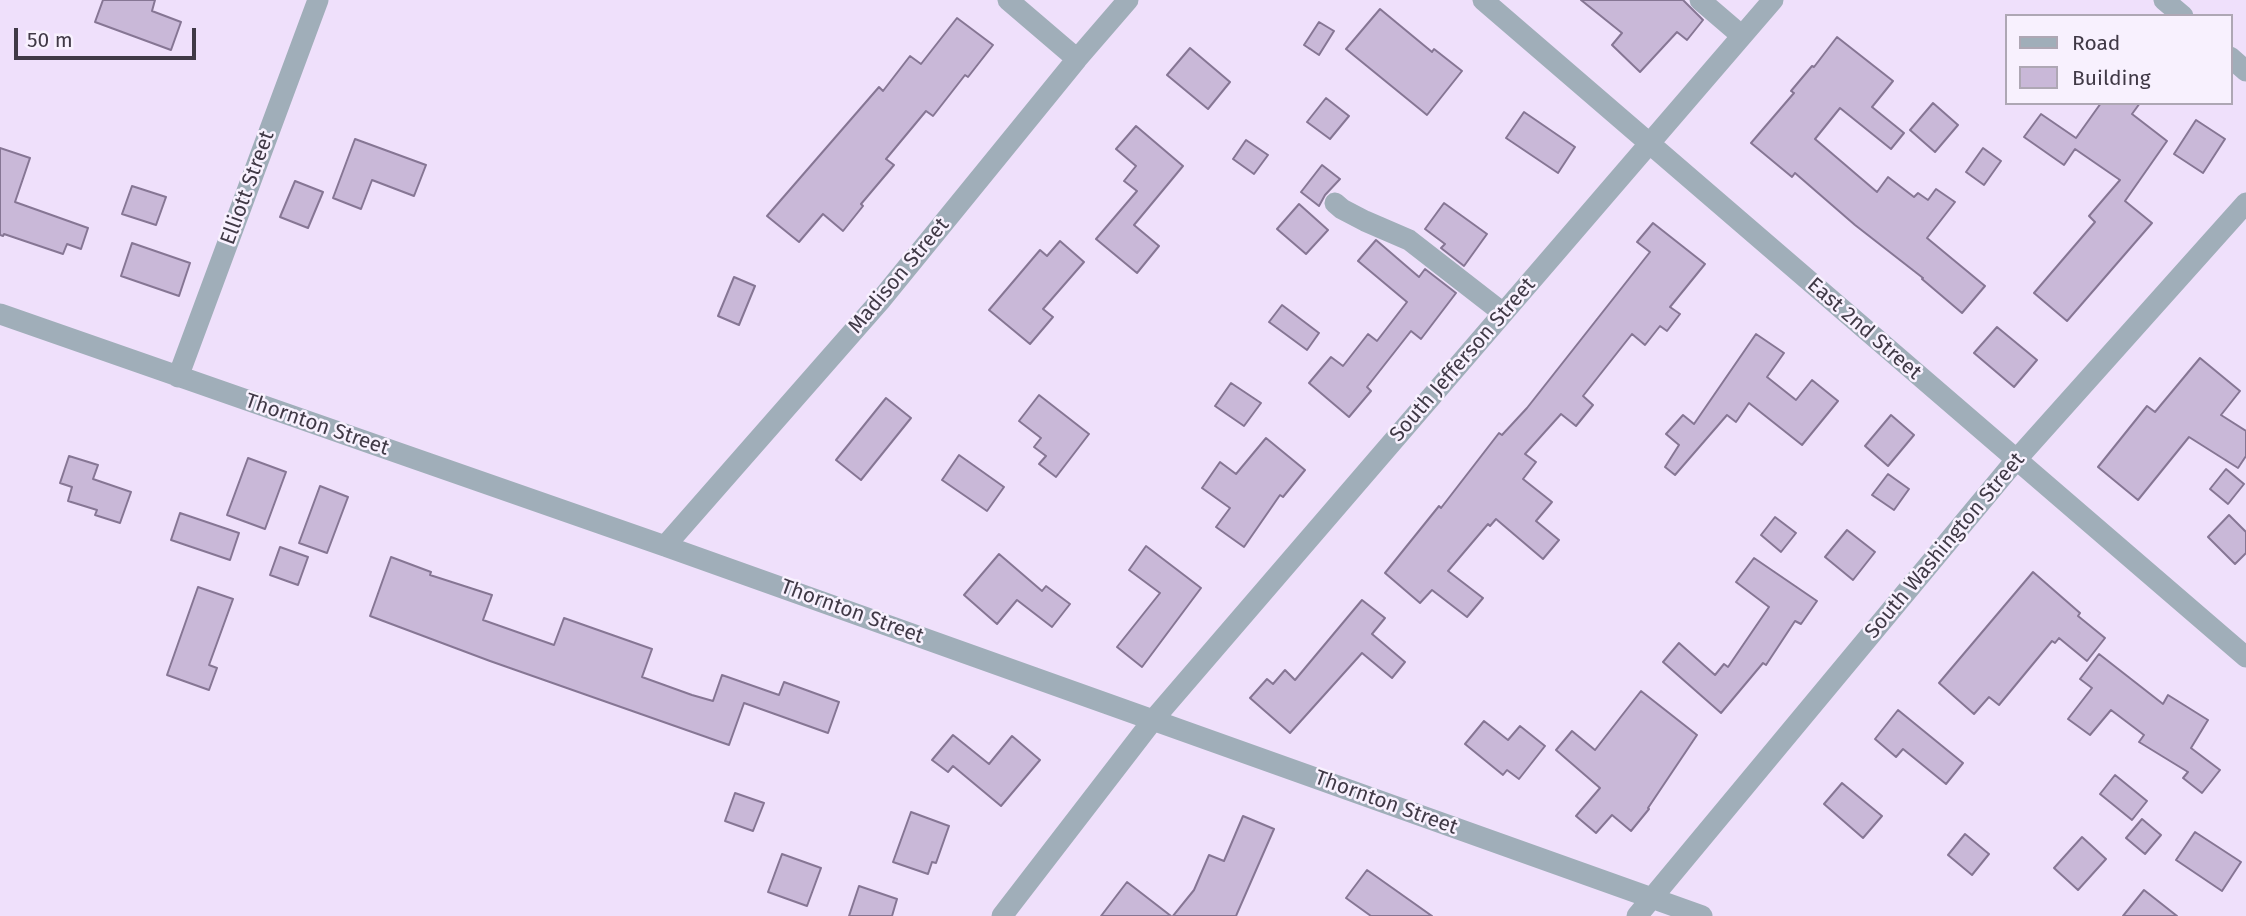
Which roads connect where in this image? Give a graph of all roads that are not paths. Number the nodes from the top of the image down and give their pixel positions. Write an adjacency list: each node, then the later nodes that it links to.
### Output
1 (318, 0): 18 (street, Elliott Street)
2 (1009, 0): 10 (street)
3 (1128, 0): 10 (street, Madison Street)
4 (1483, 0): 13 (street, East 2nd Street)
5 (1700, 0): 9 (street)
6 (1773, 0): 9 (street, South Jefferson Street)
7 (2164, 0): 8 (street)
8 (2181, 14)
9 (1742, 36): 13 (street, South Jefferson Street)
10 (1077, 59): 20 (street, Madison Street)
11 (2232, 59): 12 (street)
12 (2246, 71)
13 (1649, 143): 16 (street, South Jefferson Street); 19 (street, East 2nd Street)
14 (2246, 202): 19 (street, South Washington Street)
15 (1335, 203): 16 (street)
16 (1503, 313): 22 (street, South Jefferson Street)
17 (0, 314): 18 (street, Thornton Street)
18 (178, 376): 20 (street, Thornton Street)
19 (2016, 460): 21 (street, East 2nd Street); 23 (street, South Washington Street)
20 (665, 546): 22 (street, Thornton Street)
21 (2246, 657)
22 (1153, 720): 23 (street, Thornton Street); 24 (street, South Jefferson Street)
23 (1653, 897): 25 (street, South Washington Street); 26 (street, Thornton Street)
24 (1002, 916)
25 (1637, 916)
26 (1702, 916)

